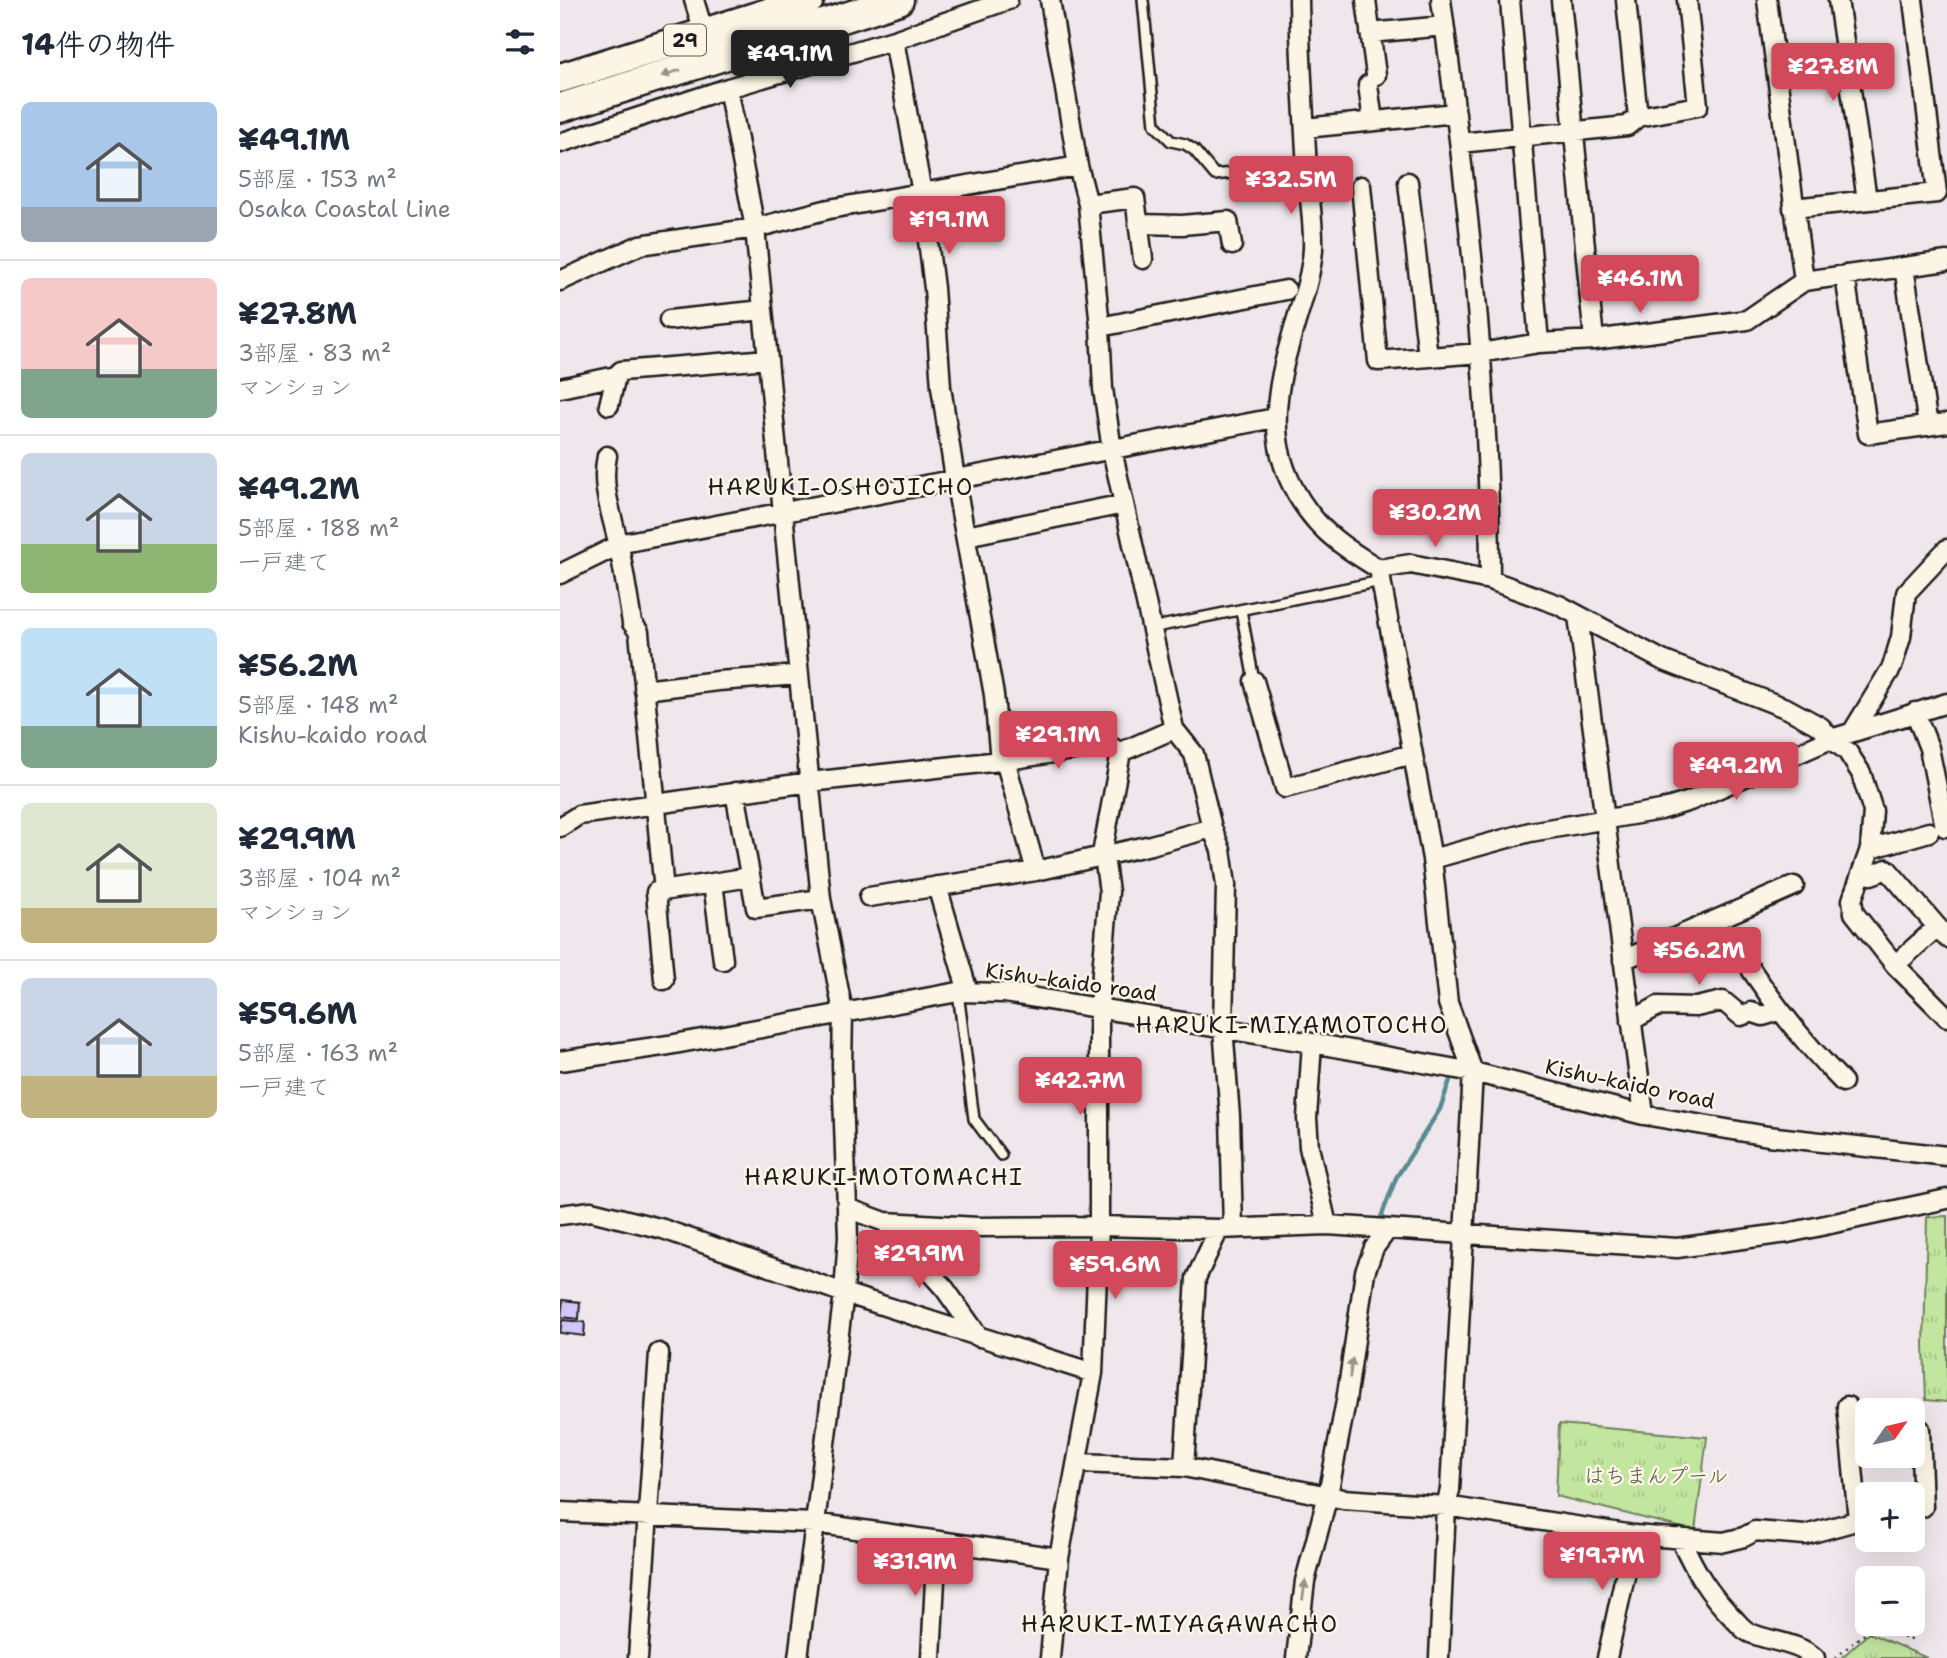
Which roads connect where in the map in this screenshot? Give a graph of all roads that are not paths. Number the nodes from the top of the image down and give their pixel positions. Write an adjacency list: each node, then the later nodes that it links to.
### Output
1 (694, 0): 20 (street)
2 (809, 0): 20 (main road, 29)
3 (899, 0): 20 (main road, 29)
4 (1008, 0): 19 (street)
5 (1050, 0): 32 (street)
6 (1143, 0): 33 (lane)
7 (1299, 0): 27 (street)
8 (1366, 0): 18 (street)
9 (1441, 0): 17 (street)
10 (1510, 0): 29 (street)
11 (1561, 0): 28 (street)
12 (1626, 0): 25 (street)
13 (1687, 0): 25 (street)
14 (1767, 0): 39 (street)
15 (1838, 0): 37 (street)
16 (1913, 0): 37 (street)
17 (1444, 26): 18 (street); 24 (street)
18 (1370, 33): 26 (street)
19 (894, 40): 22 (street); 36 (street)
20 (708, 47): 21 (main road, 29); 23 (main road, 29, one-way to 23)
21 (560, 78)
22 (728, 88): 30 (street); 41 (street)
23 (560, 108)
24 (1456, 113): 26 (street); 31 (street)
25 (1638, 117): 28 (street)
26 (1373, 121): 27 (street)
27 (1305, 128): 61 (street)
28 (1574, 132): 29 (street); 53 (street)
29 (1521, 137): 31 (street); 54 (street)
30 (560, 143)
31 (1460, 143): 55 (street)
32 (1078, 166): 36 (street); 38 (street)
33 (1277, 167)
34 (1408, 182): 56 (street)
35 (1361, 186): 56 (street)
36 (922, 193): 41 (street); 66 (street)
37 (1867, 200): 39 (street)
38 (1088, 204): 40 (street); 52 (street)
39 (1793, 208): 48 (street)
40 (1138, 224): 42 (street); 43 (street)
41 (755, 228): 47 (street); 50 (street)
42 (1232, 246)
43 (1143, 259)
44 (1947, 261): 45 (street)
45 (1904, 267): 46 (street); 63 (street)
46 (1845, 275): 48 (street); 63 (street)
47 (560, 281)
48 (1804, 281): 53 (street)
49 (1286, 290): 52 (street)
50 (763, 310): 51 (street); 57 (street)
51 (670, 320)
52 (1100, 327): 64 (street)
53 (1594, 340): 54 (street)
54 (1539, 343): 55 (street)
55 (1480, 352): 56 (street); 74 (street)
56 (1428, 357)
57 (768, 359): 58 (street); 68 (street)
58 (616, 376): 59 (street); 60 (street)
59 (560, 388)
60 (609, 405)
61 (1275, 418): 64 (street); 73 (street)
62 (1947, 423): 63 (street)
63 (1928, 426)
64 (1112, 450): 66 (street); 67 (street)
65 (607, 456): 70 (street)
66 (955, 479): 68 (street); 69 (street)
67 (1124, 504): 69 (street); 77 (street)
68 (782, 512): 70 (street); 78 (street)
69 (966, 536): 88 (street)
70 (619, 545): 72 (street); 80 (street)
71 (1947, 549): 84 (street)
72 (560, 574)
73 (1380, 575): 74 (street); 75 (lane); 87 (street)
74 (1490, 580): 76 (street)
75 (1241, 610): 77 (lane); 79 (lane)
76 (1578, 616): 85 (street); 92 (street)
77 (1152, 628): 83 (street)
78 (799, 675): 80 (street); 89 (street)
79 (1254, 681): 87 (street)
80 (644, 690): 91 (street)
81 (1947, 703): 82 (street)
82 (1915, 712): 84 (street); 95 (street)
83 (1174, 729): 86 (street); 94 (street)
84 (1853, 731): 85 (street)
85 (1831, 739): 92 (street); 96 (street)
86 (1122, 752): 88 (street); 97 (street)
87 (1412, 754): 98 (street)
88 (1002, 760): 89 (street); 99 (street)
89 (810, 782): 90 (street); 107 (street)
90 (735, 792): 91 (street); 101 (street)
91 (654, 804): 93 (street); 105 (street)
92 (1605, 819): 98 (street); 110 (street)
93 (560, 827)
94 (1212, 828): 97 (street); 120 (street)
95 (1937, 830): 96 (street)
96 (1870, 849): 100 (street)
97 (1103, 855): 99 (street); 115 (street)
98 (1432, 859): 123 (street)
99 (1036, 871): 103 (street)
100 (1862, 873): 108 (street); 111 (street)
101 (750, 877): 102 (street); 107 (street)
102 (713, 883): 105 (street); 109 (street)
103 (937, 886): 106 (street); 114 (street)
104 (1794, 886): 110 (street)
105 (664, 891): 113 (street)
106 (869, 897)
107 (821, 899): 117 (street)
108 (1942, 933): 111 (street)
109 (723, 960)
110 (1623, 960): 119 (street)
111 (1895, 965): 118 (street)
112 (1752, 971): 116 (street)
113 (664, 980)
114 (963, 992): 115 (street, Kishu-kaido road); 117 (street, Kishu-kaido road); 126 (lane)
115 (1099, 1007): 120 (street, Kishu-kaido road); 133 (street)
116 (1779, 1011): 119 (street); 124 (street)
117 (843, 1012): 122 (street, Kishu-kaido road); 129 (street)
118 (1947, 1017)
119 (1631, 1021): 125 (street)
120 (1223, 1027): 121 (street, Kishu-kaido road); 134 (street)
121 (1312, 1043): 123 (street, Kishu-kaido road); 132 (street)
122 (560, 1060)
123 (1473, 1072): 125 (street, Kishu-kaido road); 136 (street)
124 (1843, 1082)
125 (1644, 1115): 127 (street, Kishu-kaido road)
126 (1000, 1155)
127 (1947, 1156)
128 (1947, 1199): 136 (street)
129 (847, 1208): 131 (street); 137 (street)
130 (560, 1215): 137 (street)
131 (885, 1222): 133 (street); 138 (street)
132 (1326, 1225): 134 (street); 135 (street)
133 (1099, 1227): 134 (street); 140 (street)
134 (1226, 1229): 143 (street)
135 (1388, 1229): 136 (street); 145 (street, one-way to 135)
136 (1462, 1234): 146 (street)
137 (844, 1293): 138 (street); 150 (street)
138 (979, 1336): 140 (street)
139 (659, 1353): 148 (street)
140 (1093, 1373): 142 (street)
141 (1847, 1406): 144 (street)
142 (1078, 1463): 143 (street); 154 (street)
143 (1184, 1467): 145 (street)
144 (1858, 1482)
145 (1328, 1495): 146 (street); 159 (street, one-way to 145)
146 (1446, 1506): 151 (street); 160 (street)
147 (560, 1512): 148 (street)
148 (648, 1517): 150 (street); 155 (street)
149 (1855, 1521): 152 (street)
150 (814, 1523): 153 (street); 156 (street)
151 (1634, 1535): 152 (street); 161 (street)
152 (1680, 1538): 162 (street)
153 (937, 1541): 154 (street); 157 (street)
154 (1059, 1558): 158 (street)
155 (638, 1658)
156 (798, 1658)
157 (931, 1658)
158 (1050, 1658)
159 (1296, 1658)
160 (1440, 1658)
161 (1607, 1658)
162 (1815, 1658)

